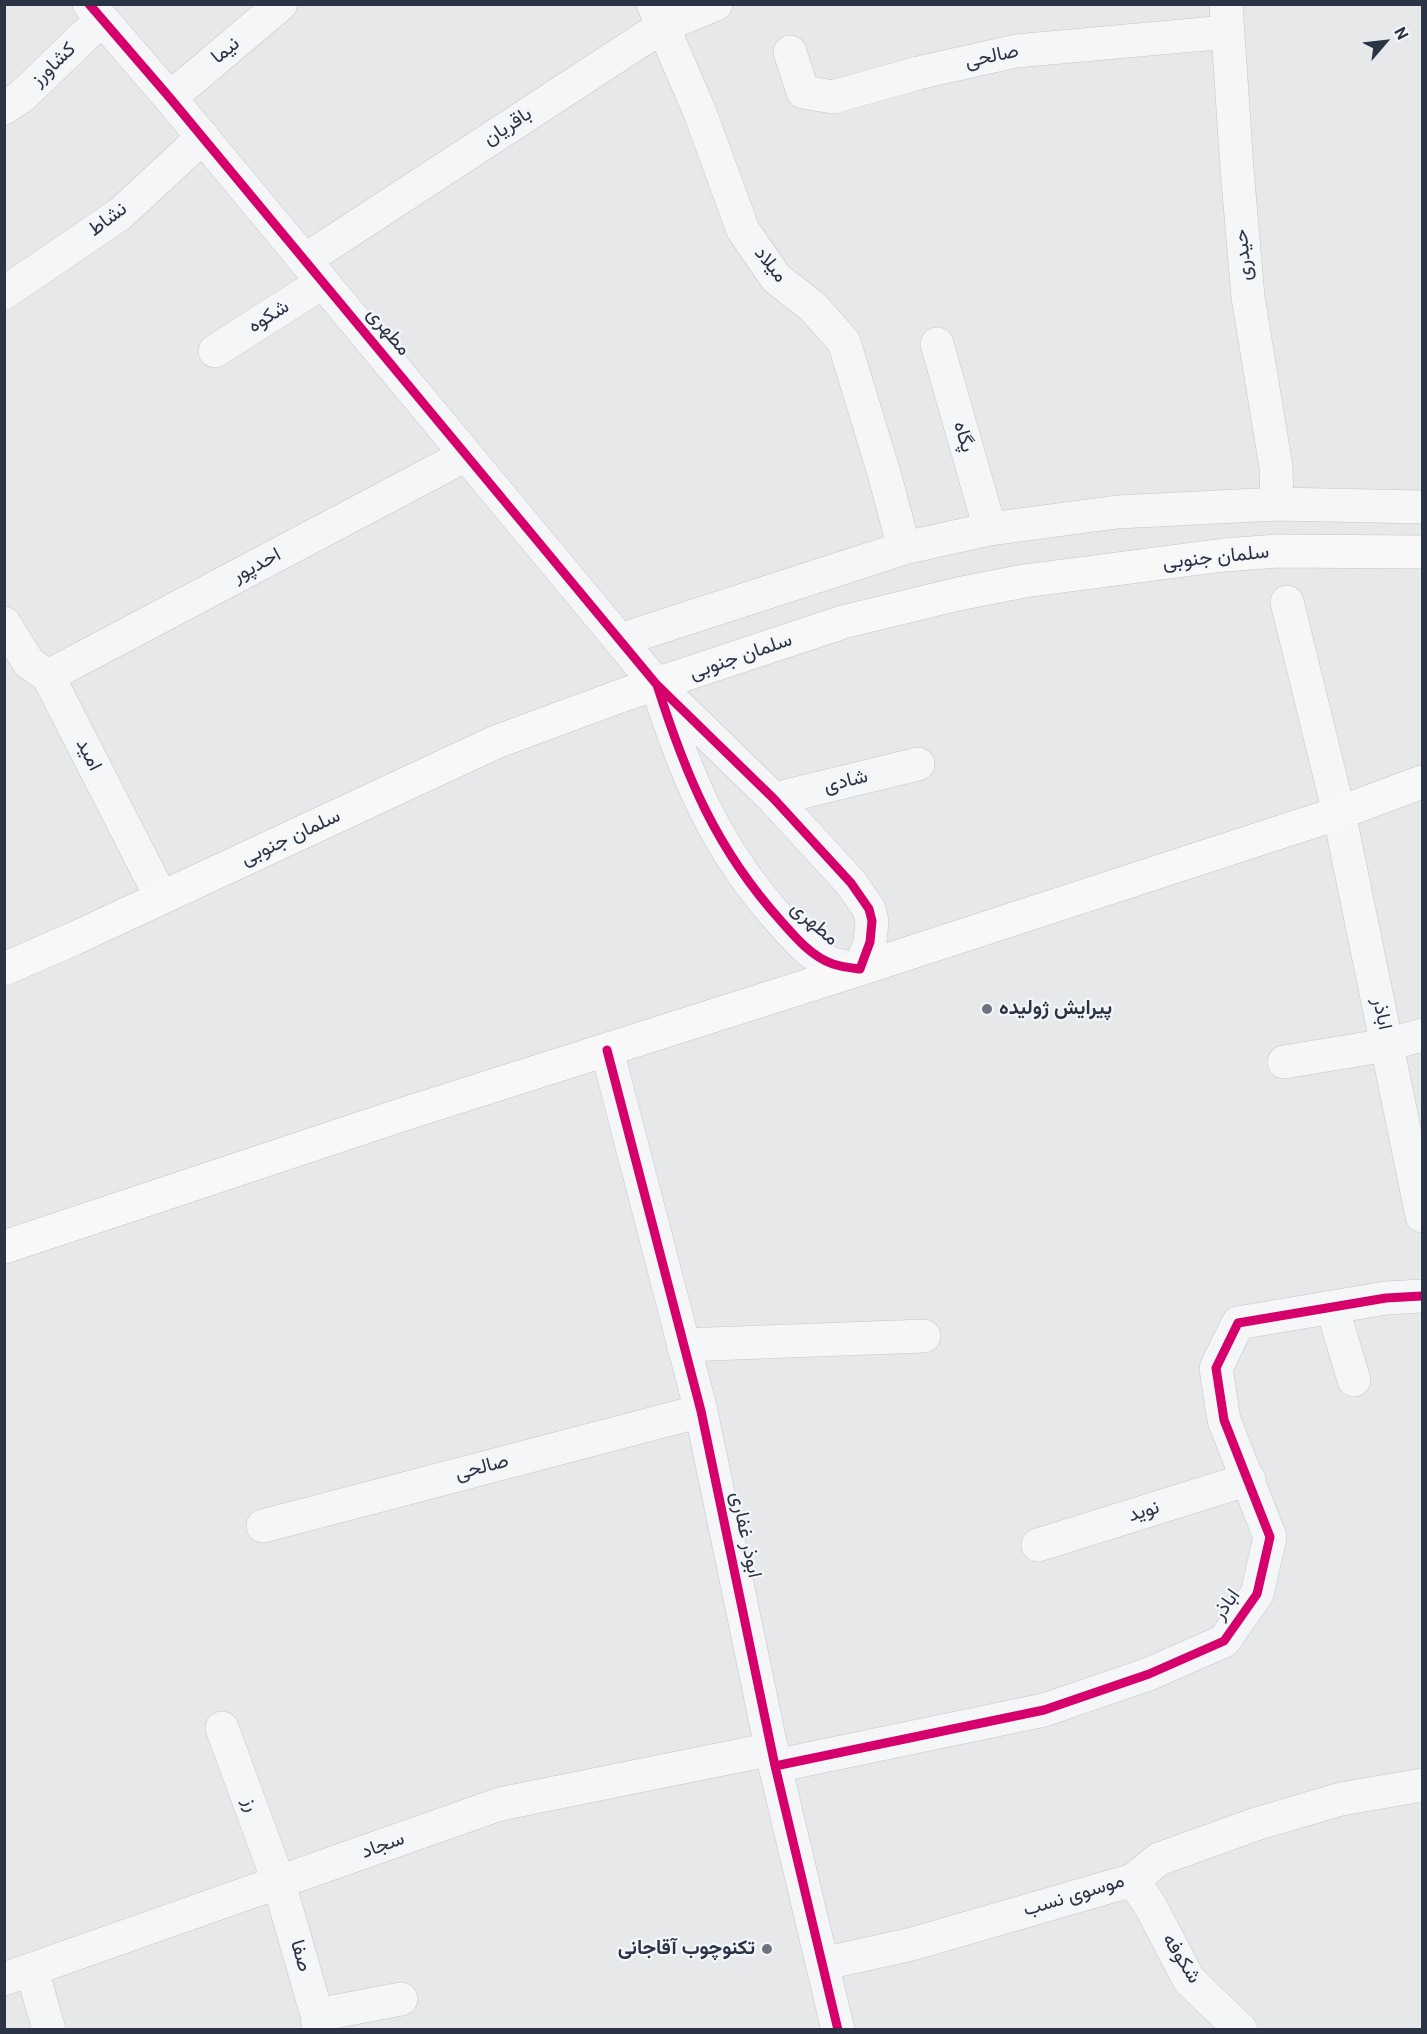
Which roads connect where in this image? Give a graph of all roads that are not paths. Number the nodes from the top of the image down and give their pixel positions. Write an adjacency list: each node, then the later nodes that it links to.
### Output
1 (281, 4): 7 (street, نیما)
2 (716, 4): 4 (street, باقریان)
3 (95, 12): 7 (street, مطهری); 8 (street, کشاورز)
4 (658, 15): 10 (street, باقریان); 18 (street, میلاد)
5 (1227, 18): 6 (street, صالحی); 15 (street, حیدری)
6 (790, 52)
7 (170, 98): 9 (street, مطهری)
8 (4, 108)
9 (203, 137): 10 (street, مطهری); 11 (street, نشاط)
10 (314, 271): 13 (street, شکوه); 14 (street, مطهری)
11 (4, 293)
12 (937, 344): 17 (street, پگاه)
13 (215, 351)
14 (466, 455): 22 (street, مطهری); 23 (street, احدپور)
15 (1277, 504): 16 (street); 17 (street)
16 (1422, 507)
17 (990, 530): 18 (street)
18 (904, 548): 22 (street)
19 (1422, 552): 24 (main road, سلمان جنوبی)
20 (1287, 602): 28 (street, اباذر)
21 (4, 624): 23 (street, امید)
22 (620, 640): 24 (street, مطهری)
23 (48, 676): 29 (street, امید)
24 (657, 685): 27 (street, مطهری); 29 (main road, سلمان جنوبی); 31 (street, مطهری)
25 (918, 764): 27 (street, شادی)
26 (1422, 782): 28 (main road)
27 (774, 799): 31 (street, مطهری)
28 (1339, 813): 31 (main road); 33 (street, اباذر)
29 (161, 897): 30 (main road, سلمان جنوبی)
30 (4, 969)
31 (860, 969): 34 (main road)
32 (1422, 1035): 33 (street)
33 (1387, 1045): 35 (street); 36 (street, اباذر)
34 (607, 1050): 37 (main road); 41 (street, ابوذر غفاری)
35 (1284, 1062)
36 (1422, 1216)
37 (4, 1247)
38 (1422, 1296): 39 (street, اباذر)
39 (1332, 1307): 42 (street); 44 (street, اباذر)
40 (924, 1336): 41 (street)
41 (683, 1345): 43 (street, ابوذر غفاری)
42 (1354, 1380)
43 (701, 1411): 45 (street, صالحی); 48 (street, ابوذر غفاری)
44 (1249, 1479): 46 (street, نوید); 48 (street, اباذر)
45 (262, 1526)
46 (1038, 1545)
47 (222, 1728): 51 (street, رز)
48 (774, 1757): 51 (street, سجاد); 52 (street, ابوذر غفاری)
49 (1422, 1785): 50 (street, موسوی نسب)
50 (1133, 1880): 52 (street, موسوی نسب); 58 (street, شکوفه)
51 (279, 1883): 53 (street, سجاد); 55 (street, صفا)
52 (822, 1964): 57 (street, ابوذر غفاری)
53 (18, 1975): 56 (street)
54 (401, 1999): 55 (street)
55 (318, 2022)
56 (49, 2030)
57 (838, 2030)
58 (1240, 2030)

